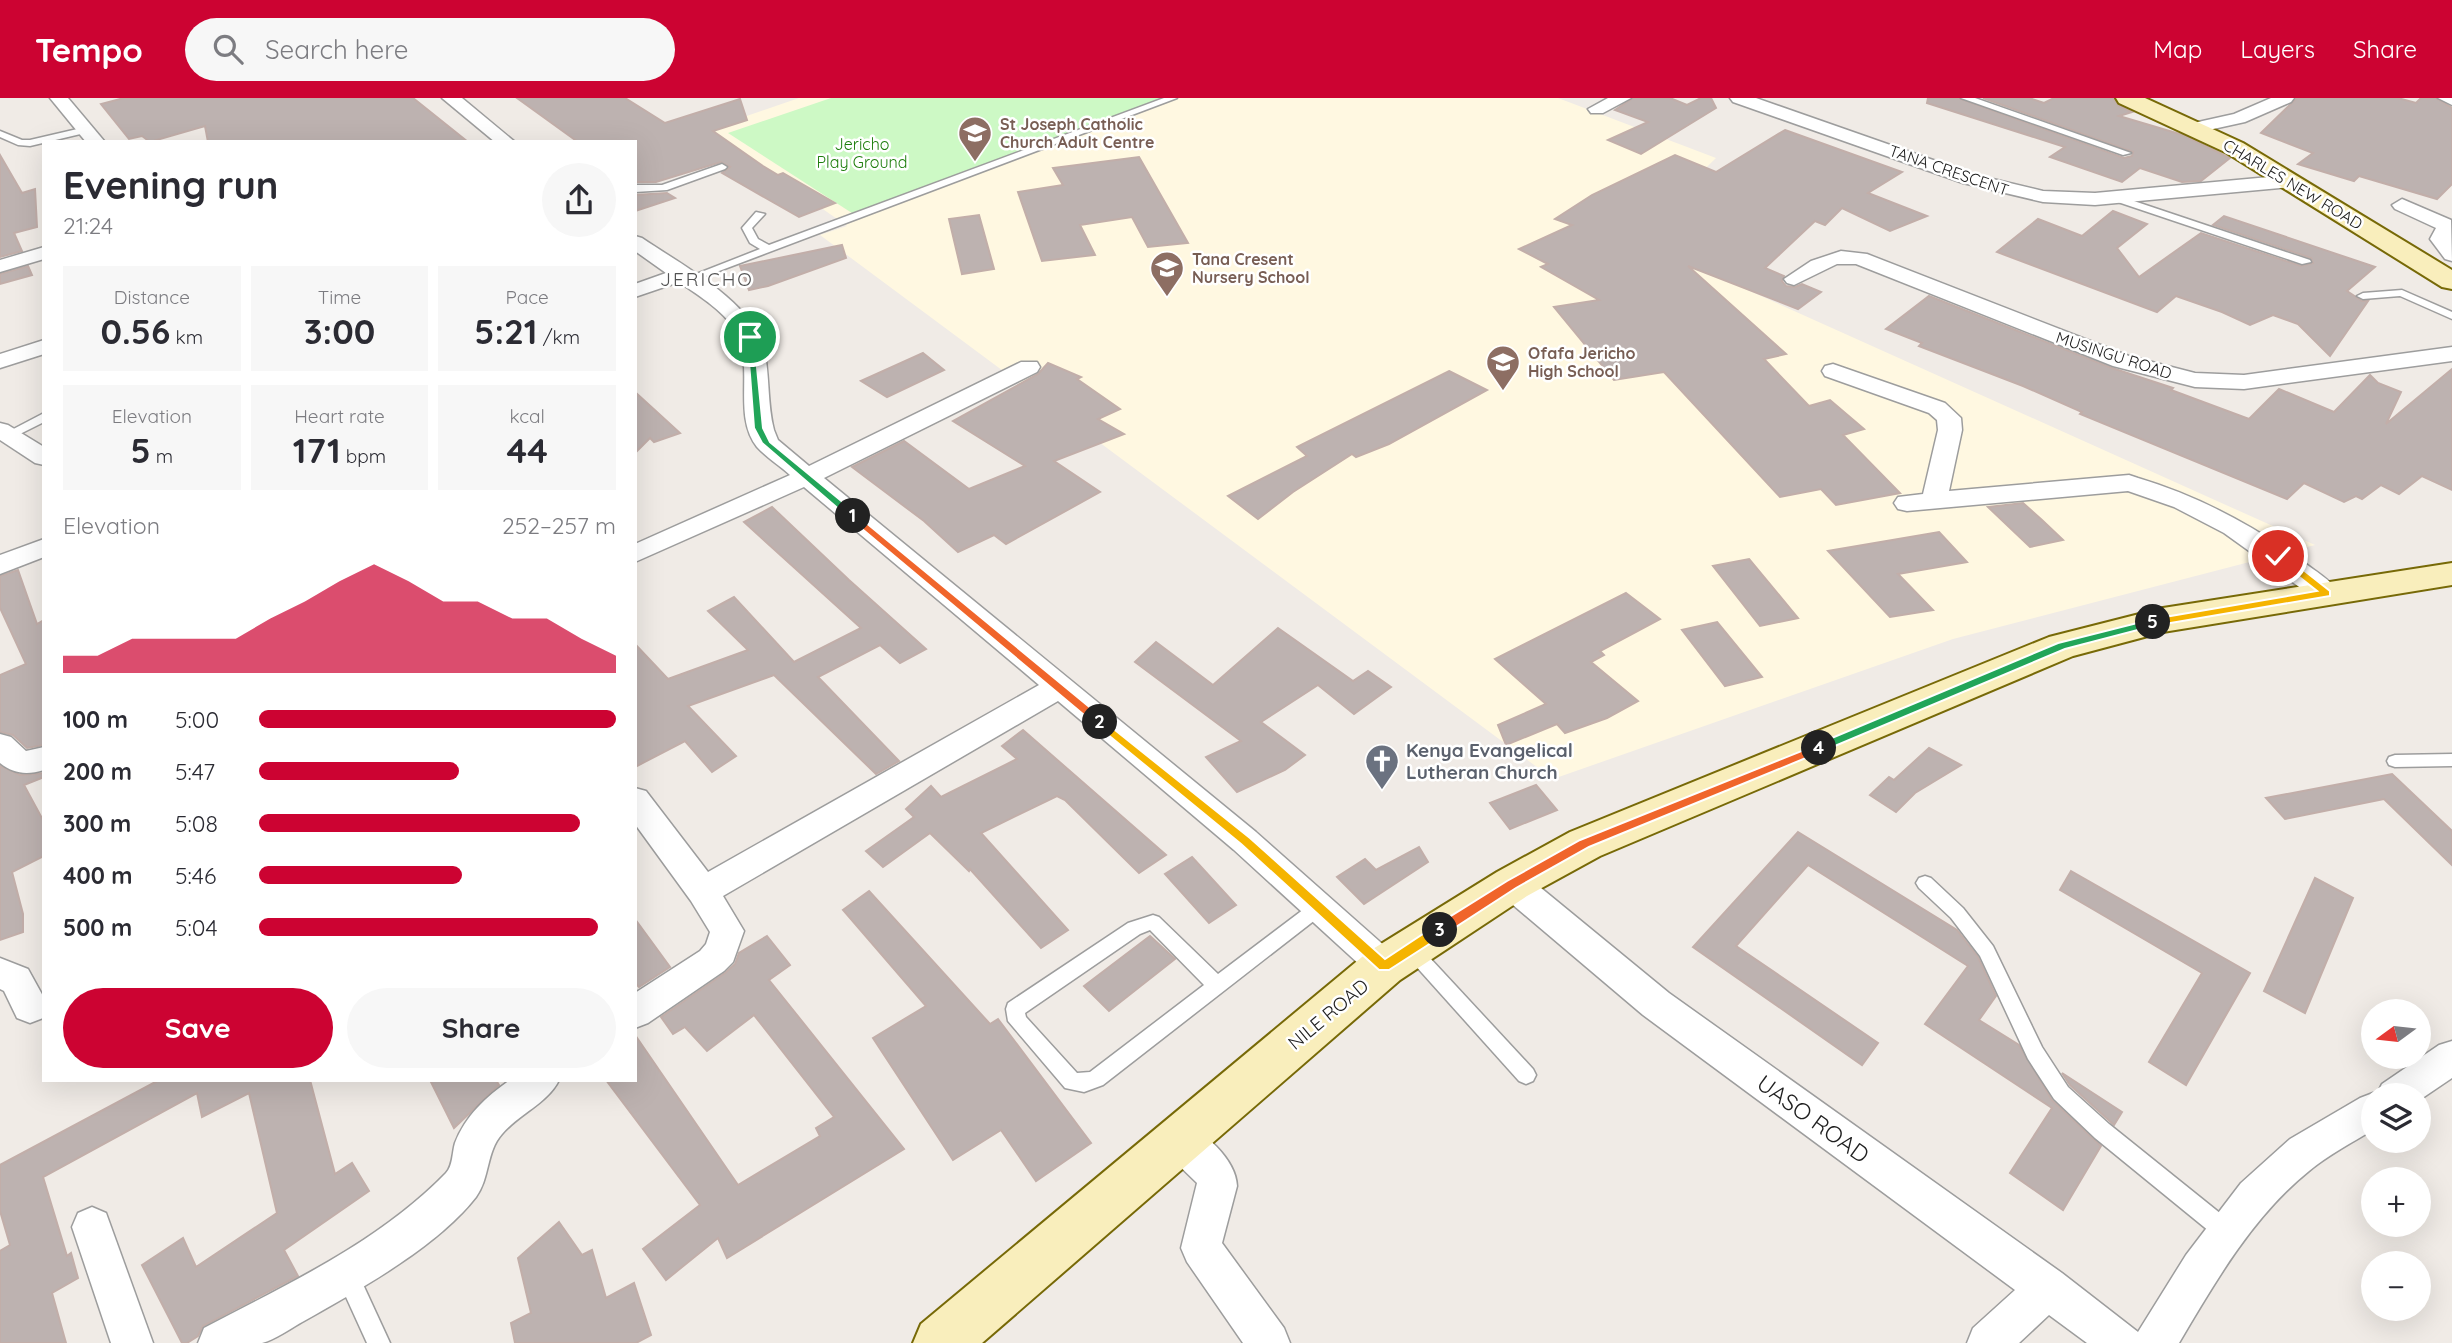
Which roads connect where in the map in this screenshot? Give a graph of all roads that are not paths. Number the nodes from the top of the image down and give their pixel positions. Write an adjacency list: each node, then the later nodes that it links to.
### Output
1 (60, 98): 12 (street)
2 (450, 98): 14 (street)
3 (1171, 98): 25 (lane)
4 (1622, 98): 9 (street)
5 (1739, 98): 20 (street, TANA CRESCENT)
6 (1966, 98): 16 (lane)
7 (2127, 98): 10 (street, CHARLES NEW ROAD)
8 (2285, 98): 10 (street)
9 (1597, 109)
10 (2195, 128): 18 (street, CHARLES NEW ROAD)
11 (0, 134): 15 (lane)
12 (91, 136): 13 (lane)
13 (56, 140)
14 (503, 140)
15 (42, 142)
16 (2126, 153)
17 (722, 167): 19 (lane)
18 (2292, 181): 20 (street, TANA CRESCENT); 28 (street, CHARLES NEW ROAD)
19 (637, 189)
20 (2113, 197): 29 (lane)
21 (2402, 205): 23 (street)
22 (760, 214): 25 (lane)
23 (2448, 232): 27 (street)
24 (637, 243): 31 (street)
25 (766, 248): 31 (lane)
26 (42, 254): 30 (street)
27 (2452, 256): 28 (street)
28 (2418, 260): 33 (street, CHARLES NEW ROAD)
29 (2306, 262)
30 (0, 266)
31 (683, 277): 34 (street); 45 (street)
32 (1794, 279): 38 (street, MUSINGU ROAD)
33 (2452, 281)
34 (637, 290)
35 (2363, 296): 36 (lane)
36 (2452, 316)
37 (42, 348): 39 (street)
38 (2452, 354)
39 (0, 361)
40 (1029, 367): 45 (street)
41 (1833, 371): 46 (street)
42 (42, 418): 43 (lane)
43 (7, 440): 44 (street)
44 (42, 457)
45 (806, 477): 49 (street); 53 (street)
46 (1934, 500): 47 (street); 52 (street)
47 (1907, 503)
48 (42, 548): 50 (street)
49 (637, 553)
50 (0, 565)
51 (2452, 574): 52 (street, NILE ROAD)
52 (2326, 593): 60 (street, NILE ROAD)
53 (1058, 688): 61 (street); 62 (street)
54 (0, 745): 55 (street)
55 (42, 759)
56 (2452, 760): 57 (lane)
57 (2395, 761)
58 (637, 803): 61 (street)
59 (1925, 883): 75 (lane)
60 (1512, 884): 63 (street, NILE ROAD); 77 (street, UASO ROAD)
61 (703, 891): 67 (street)
62 (1318, 908): 63 (street); 65 (lane)
63 (1398, 957): 69 (lane); 73 (street, NILE ROAD)
64 (0, 973): 66 (street)
65 (1217, 985): 65 (lane)
66 (30, 1007)
67 (637, 1011)
68 (2449, 1063): 71 (street)
69 (1526, 1075)
70 (537, 1082): 76 (street)
71 (2416, 1083)
72 (2361, 1117): 75 (street)
73 (1179, 1139): 78 (street, NILE ROAD); 82 (street)
74 (92, 1227): 79 (street)
75 (2228, 1233): 85 (street)
76 (347, 1275): 80 (street); 81 (lane)
77 (2047, 1288): 83 (street); 84 (street, UASO ROAD)
78 (958, 1338)
79 (132, 1343)
80 (219, 1343)
81 (379, 1343)
82 (1269, 1343)
83 (1988, 1343)
84 (2122, 1343)
85 (2155, 1343)

